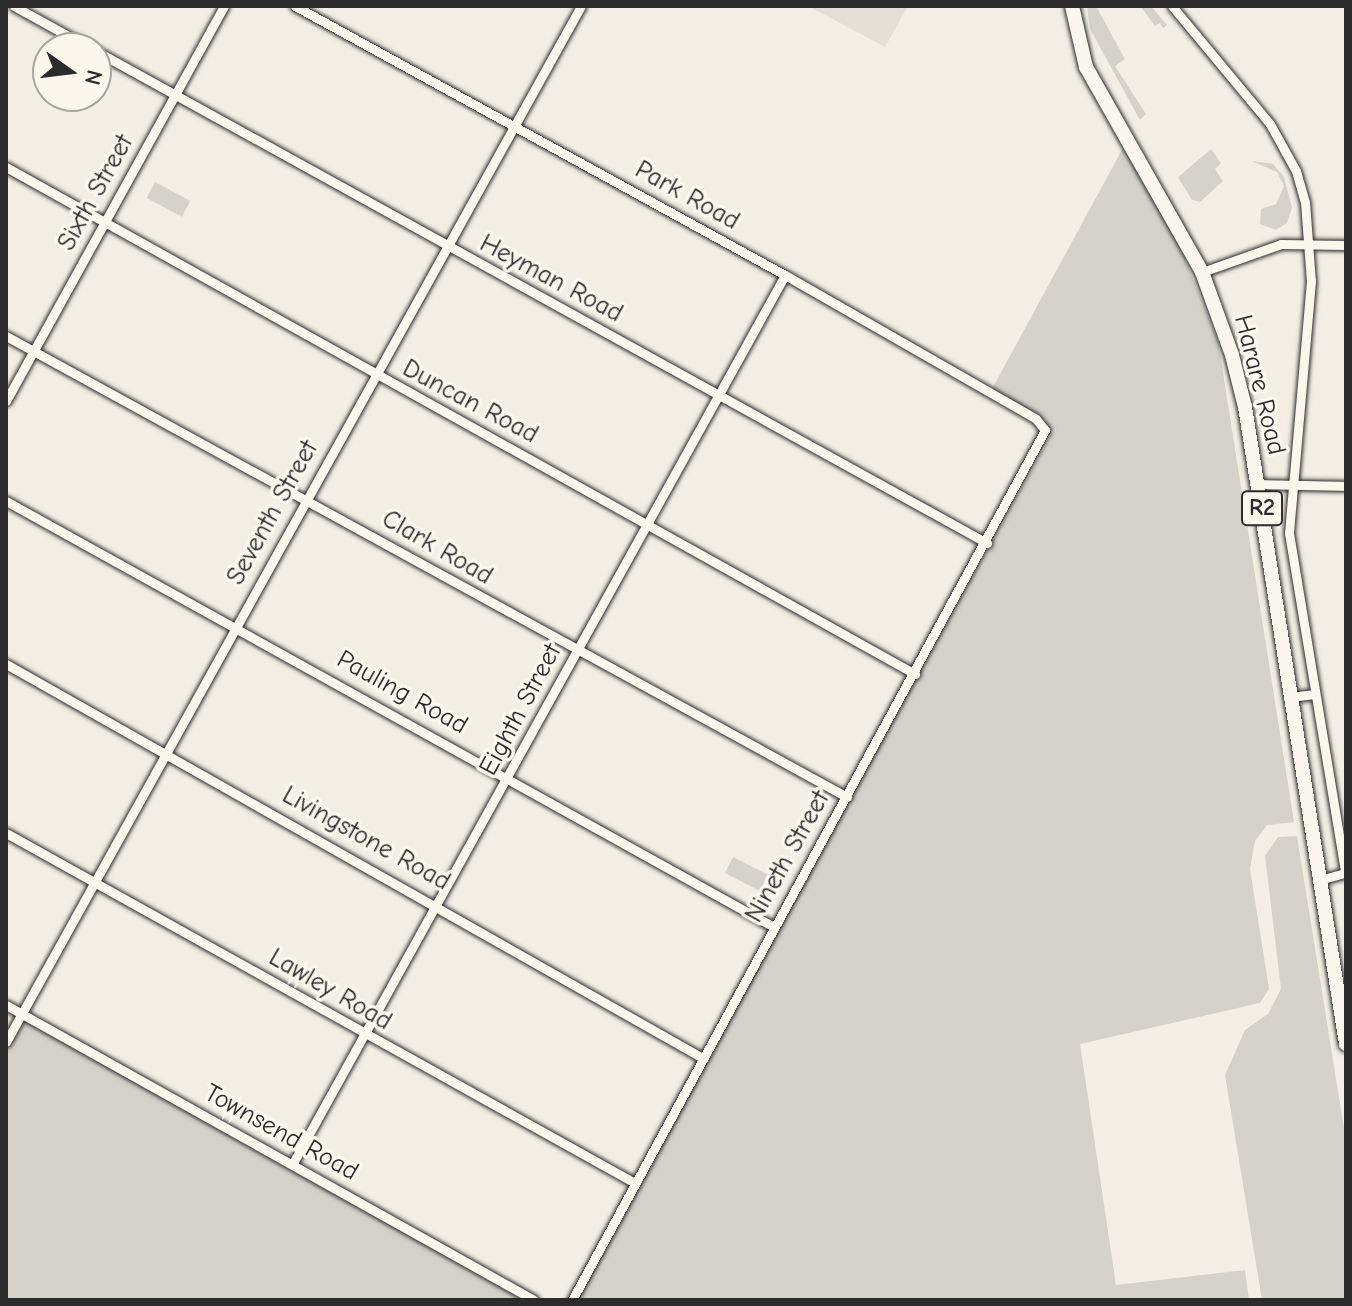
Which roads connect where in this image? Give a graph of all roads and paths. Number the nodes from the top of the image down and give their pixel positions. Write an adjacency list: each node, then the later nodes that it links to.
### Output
1 (14, 6): 7 (street)
2 (224, 6): 9 (street, Sixth Street)
3 (295, 6): 10 (street, Park Road)
4 (581, 6): 10 (street, Seventh Street)
5 (1072, 6): 16 (highway, Harare Road / R2)
6 (1172, 6): 13 (street)
7 (61, 32)
8 (112, 60): 9 (street, Heyman Road)
9 (175, 95): 12 (street, Sixth Street); 15 (street, Heyman Road)
10 (514, 127): 15 (street, Seventh Street); 17 (street, Park Road)
11 (6, 167): 12 (street, Duncan Road)
12 (104, 223): 19 (street, Sixth Street); 20 (street, Duncan Road)
13 (1309, 240): 14 (street); 16 (street); 24 (street)
14 (1346, 245)
15 (446, 247): 20 (street, Seventh Street); 21 (street, Heyman Road)
16 (1202, 272): 25 (highway, Harare Road / R2)
17 (785, 275): 21 (street, Eighth Street); 23 (street, Park Road)
18 (6, 336): 19 (street, Clark Road)
19 (33, 352): 22 (street, Sixth Street); 27 (street, Clark Road)
20 (375, 376): 27 (street, Seventh Street); 29 (street, Duncan Road)
21 (720, 395): 29 (street, Eighth Street); 30 (street, Heyman Road)
22 (6, 401)
23 (1045, 437): 30 (street, Nineth Street)
24 (1292, 482): 25 (street); 26 (street); 35 (street)
25 (1258, 484): 36 (highway, Harare Road / R2)
26 (1346, 486)
27 (307, 498): 31 (street, Seventh Street); 32 (street, Clark Road)
28 (6, 501): 31 (street, Pauling Road)
29 (649, 524): 32 (street, Eighth Street); 34 (street, Duncan Road)
30 (987, 543): 34 (street, Nineth Street)
31 (235, 626): 37 (street, Seventh Street); 38 (street, Pauling Road)
32 (577, 653): 38 (street, Eighth Street); 39 (street, Clark Road)
33 (6, 664): 37 (street, Livingstone Road)
34 (915, 674): 39 (street, Nineth Street)
35 (1315, 694): 36 (street); 41 (street)
36 (1290, 697): 41 (highway, Harare Road / R2)
37 (164, 753): 42 (street, Seventh Street); 43 (street, Livingstone Road)
38 (510, 778): 43 (street, Eighth Street); 44 (street, Pauling Road)
39 (847, 797): 44 (street, Nineth Street)
40 (6, 833): 42 (street, Lawley Road)
41 (1319, 880): 49 (highway, Harare Road / R2)
42 (94, 881): 46 (street, Seventh Street); 47 (street, Lawley Road)
43 (437, 904): 47 (street, Eighth Street); 50 (street, Livingstone Road)
44 (774, 927): 50 (street, Nineth Street)
45 (6, 1005): 46 (street, Townsend Road)
46 (22, 1014): 48 (street, Seventh Street); 51 (street, Townsend Road)
47 (364, 1035): 51 (street, Eighth Street); 52 (street, Lawley Road)
48 (6, 1042)
49 (1346, 1044)
50 (701, 1057): 52 (street, Nineth Street)
51 (293, 1163): 53 (street, Townsend Road)
52 (633, 1182): 54 (street, Nineth Street)
53 (534, 1300)
54 (572, 1300)

